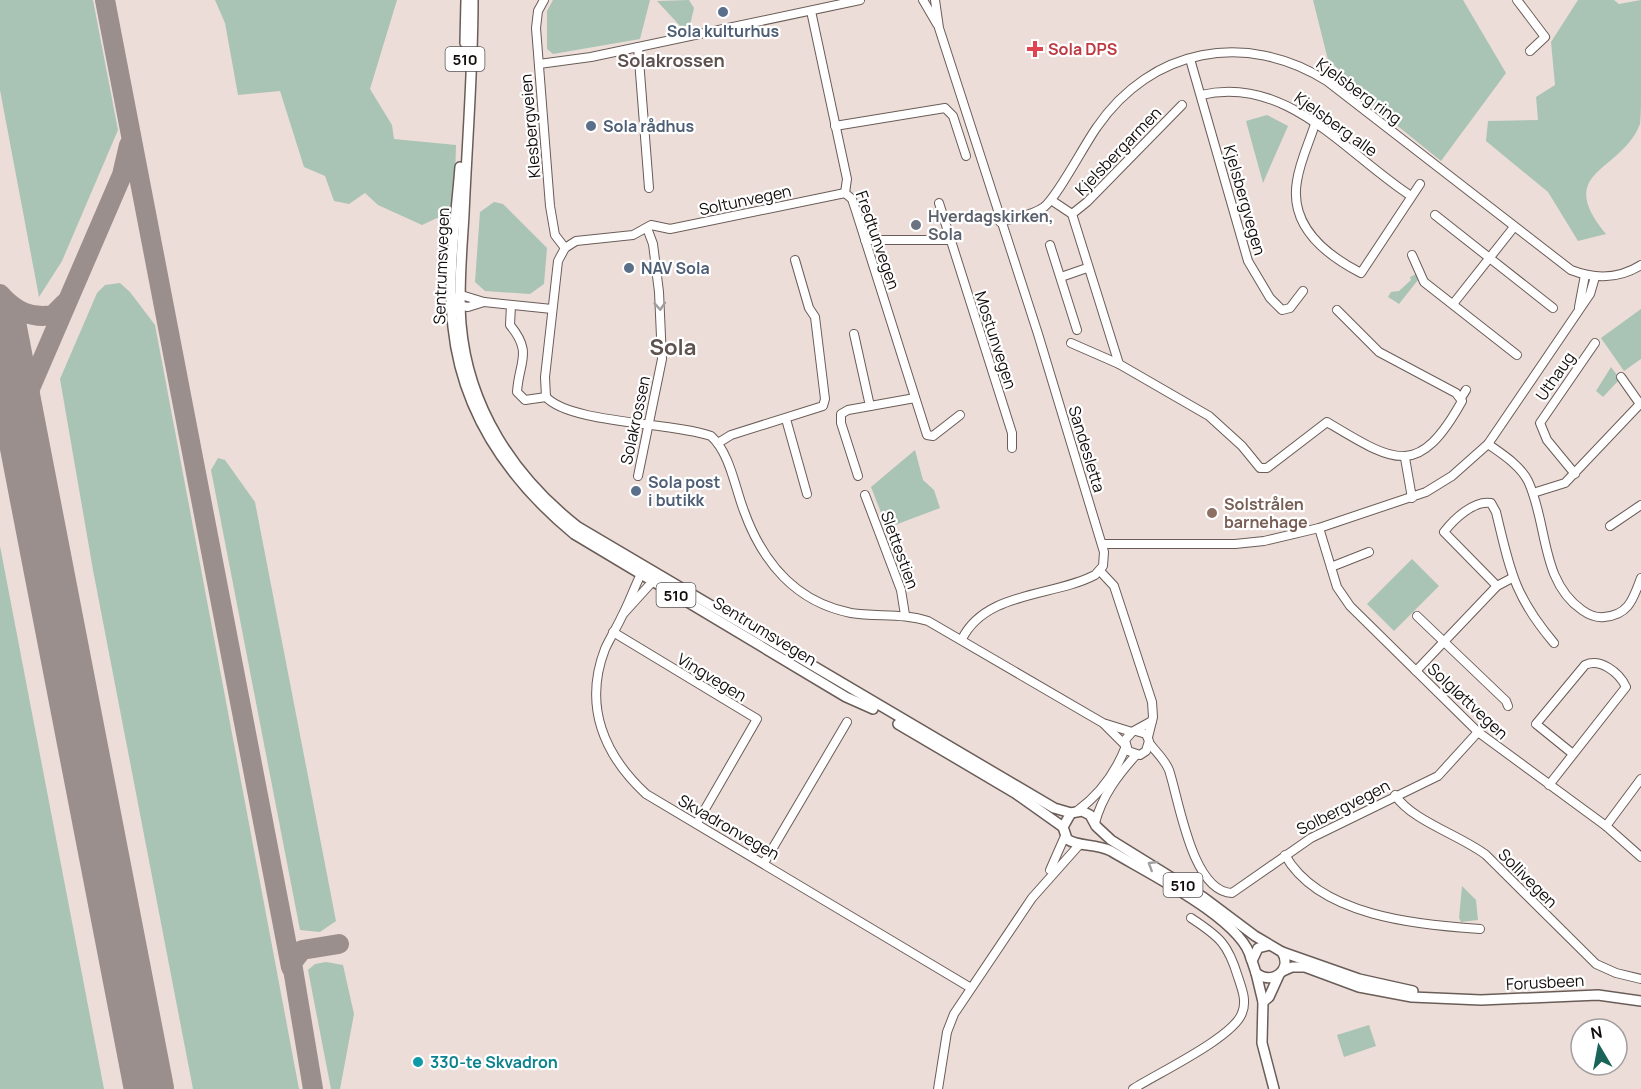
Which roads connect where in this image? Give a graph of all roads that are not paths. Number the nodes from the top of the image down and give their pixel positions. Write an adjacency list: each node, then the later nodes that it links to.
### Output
1 (466, 0): 44 (main road, Sentrumsvegen / 510)
2 (473, 0): 43 (main road, Sentrumsvegen / 510)
3 (544, 0): 13 (street, Klesbergveien)
4 (860, 0): 8 (street)
5 (923, 0): 9 (street, Sandesletta)
6 (935, 0): 9 (street, Sandesletta)
7 (1517, 0): 11 (street)
8 (811, 11): 10 (street); 17 (street, Fredtunvegen)
9 (939, 28): 27 (street, Sandesletta)
10 (638, 47): 13 (street); 20 (street)
11 (1530, 51)
12 (1190, 59): 14 (street, Kjelsbergvegen); 23 (street, Kjelsberg ring); 29 (street, Kjelsberg ring)
13 (539, 64): 33 (street, Klesbergveien)
14 (1201, 95): 16 (street, Kjelsberg alle); 42 (street, Kjelsbergvegen)
15 (1182, 105): 25 (street, Kjelsbergarmen)
16 (1315, 124): 22 (street, Kjelsberg alle); 22 (street)
17 (836, 126): 18 (street); 21 (street, Fredtunvegen)
18 (966, 156)
19 (1420, 184): 22 (street)
20 (649, 188)
21 (845, 193): 28 (street, Soltunvegen); 30 (street, Fredtunvegen)
22 (1411, 196)
23 (1051, 200): 25 (street); 27 (street, Kjelsberg ring)
24 (939, 203): 31 (street, Mostunvegen)
25 (1072, 214): 38 (street)
26 (1436, 215): 35 (street)
27 (1000, 222): 82 (street, Sandesletta)
28 (649, 227): 33 (street); 67 (street, Solakrossen, one-way to 67)
29 (1514, 227): 35 (street); 39 (street, Kjelsberg ring)
30 (865, 240): 31 (street); 62 (street, Fredtunvegen)
31 (950, 240): 70 (street, Mostunvegen)
32 (1050, 245): 40 (street)
33 (565, 248): 51 (street)
34 (1412, 255): 46 (street)
35 (1489, 258): 46 (street); 50 (street)
36 (795, 260): 66 (street)
37 (1641, 265): 41 (street, Kjelsberg ring)
38 (1087, 268): 40 (street); 58 (street)
39 (1585, 275): 41 (street, Kjelsberg ring); 49 (street)
40 (1061, 277): 53 (street)
41 (1596, 277): 49 (street)
42 (1303, 291)
43 (461, 295): 44 (street); 45 (street); 48 (main road, Sentrumsvegen / 510)
44 (452, 301): 48 (street); 86 (main road, Sentrumsvegen / 510)
45 (484, 302): 47 (street); 48 (street)
46 (1453, 304): 57 (street)
47 (511, 305): 51 (street); 61 (street)
48 (460, 307): 86 (main road, Sentrumsvegen / 510)
49 (1579, 307): 69 (street)
50 (1553, 308)
51 (552, 309): 61 (street)
52 (1337, 310): 63 (street)
53 (1077, 330)
54 (854, 334): 64 (street)
55 (1071, 343): 58 (street)
56 (1595, 344): 72 (street, Uthaug)
57 (1517, 356)
58 (1119, 364): 71 (street)
59 (1621, 377): 72 (street)
60 (1466, 390): 63 (street)
61 (546, 397): 67 (street)
62 (915, 398): 64 (street); 65 (street, Fredtunvegen)
63 (1461, 398): 71 (street)
64 (870, 406): 74 (street)
65 (960, 415)
66 (786, 419): 68 (street); 76 (street)
67 (649, 425): 68 (street); 73 (street, Solakrossen)
68 (718, 443): 92 (street)
69 (1488, 444): 75 (street); 78 (street)
70 (1012, 448)
71 (1405, 458): 78 (street)
72 (1575, 474): 75 (street)
73 (638, 476)
74 (858, 476)
75 (1533, 493): 88 (street)
76 (807, 494)
77 (865, 495): 92 (street, Slettestien)
78 (1412, 498): 81 (street)
79 (1641, 505): 80 (street)
80 (1610, 526)
81 (1319, 528): 82 (street); 84 (street, Solgløttvegen)
82 (1103, 544): 85 (street, Sandesletta)
83 (1369, 552): 84 (street)
84 (1331, 567): 98 (street, Solgløttvegen)
85 (1100, 571): 95 (street); 100 (street)
86 (645, 572): 89 (main road, Sentrumsvegen / 510); 91 (street, Skvadronvegen); 113 (main road, Sentrumsvegen / 510)
87 (1512, 578): 90 (street); 90 (street); 97 (street)
88 (1641, 578)
89 (653, 582): 91 (street, Skvadronvegen); 117 (main road, Sentrumsvegen / 510)
90 (1497, 586): 96 (street)
91 (624, 613): 94 (street, Skvadronvegen)
92 (905, 615): 95 (street)
93 (1417, 616): 96 (street)
94 (613, 632): 114 (street, Skvadronvegen); 114 (street, Vingvegen)
95 (962, 639): 102 (street)
96 (1445, 643): 98 (street); 99 (street)
97 (1554, 643)
98 (1416, 671): 104 (street, Solgløttvegen)
99 (1508, 706)
100 (1152, 721): 103 (street); 105 (street)
101 (847, 722): 121 (street)
102 (1103, 723): 103 (street); 106 (street)
103 (1134, 731): 105 (street); 106 (street)
104 (1478, 732): 111 (street, Solgløttvegen); 112 (street, Solbergvegen)
105 (1149, 740): 107 (street); 109 (street, Solbergvegen)
106 (1125, 746): 107 (street); 113 (street)
107 (1139, 754): 109 (street); 115 (street)
108 (1573, 754): 108 (street); 111 (street)
109 (1160, 757): 119 (street, Solbergvegen)
110 (1641, 779): 116 (street)
111 (1549, 785): 116 (street, Solgløttvegen)
112 (1395, 795): 119 (street, Solbergvegen); 130 (street, Sollivegen)
113 (1074, 812): 115 (main road, Sentrumsvegen / 510); 117 (main road)
114 (697, 823): 121 (street, Skvadronvegen)
115 (1095, 824): 118 (main road); 125 (main road, Sentrumsvegen / 510, one-way to 115)
116 (1606, 826): 120 (street, Solgløttvegen)
117 (1064, 831): 118 (main road, Sentrumsvegen / 510); 122 (street)
118 (1083, 844): 122 (street); 127 (main road, Sentrumsvegen / 510)
119 (1285, 855): 124 (street)
120 (1641, 857)
121 (764, 863): 131 (street, Skvadronvegen)
122 (1044, 881): 131 (street)
123 (1191, 918): 136 (street)
124 (1480, 929)
125 (1270, 945): 126 (main road, 510); 127 (main road)
126 (1282, 952): 129 (main road); 132 (main road, Forusbeen)
127 (1252, 961): 128 (main road, 510)
128 (1256, 973): 129 (main road); 134 (main road, 510)
129 (1281, 973): 132 (main road, Forusbeen); 134 (main road, 510)
130 (1641, 979)
131 (971, 988): 135 (street)
132 (1450, 998): 133 (main road, Forusbeen)
133 (1641, 1001)
134 (1263, 1002): 137 (main road, 510)
135 (938, 1089)
136 (1133, 1089)
137 (1274, 1089)

